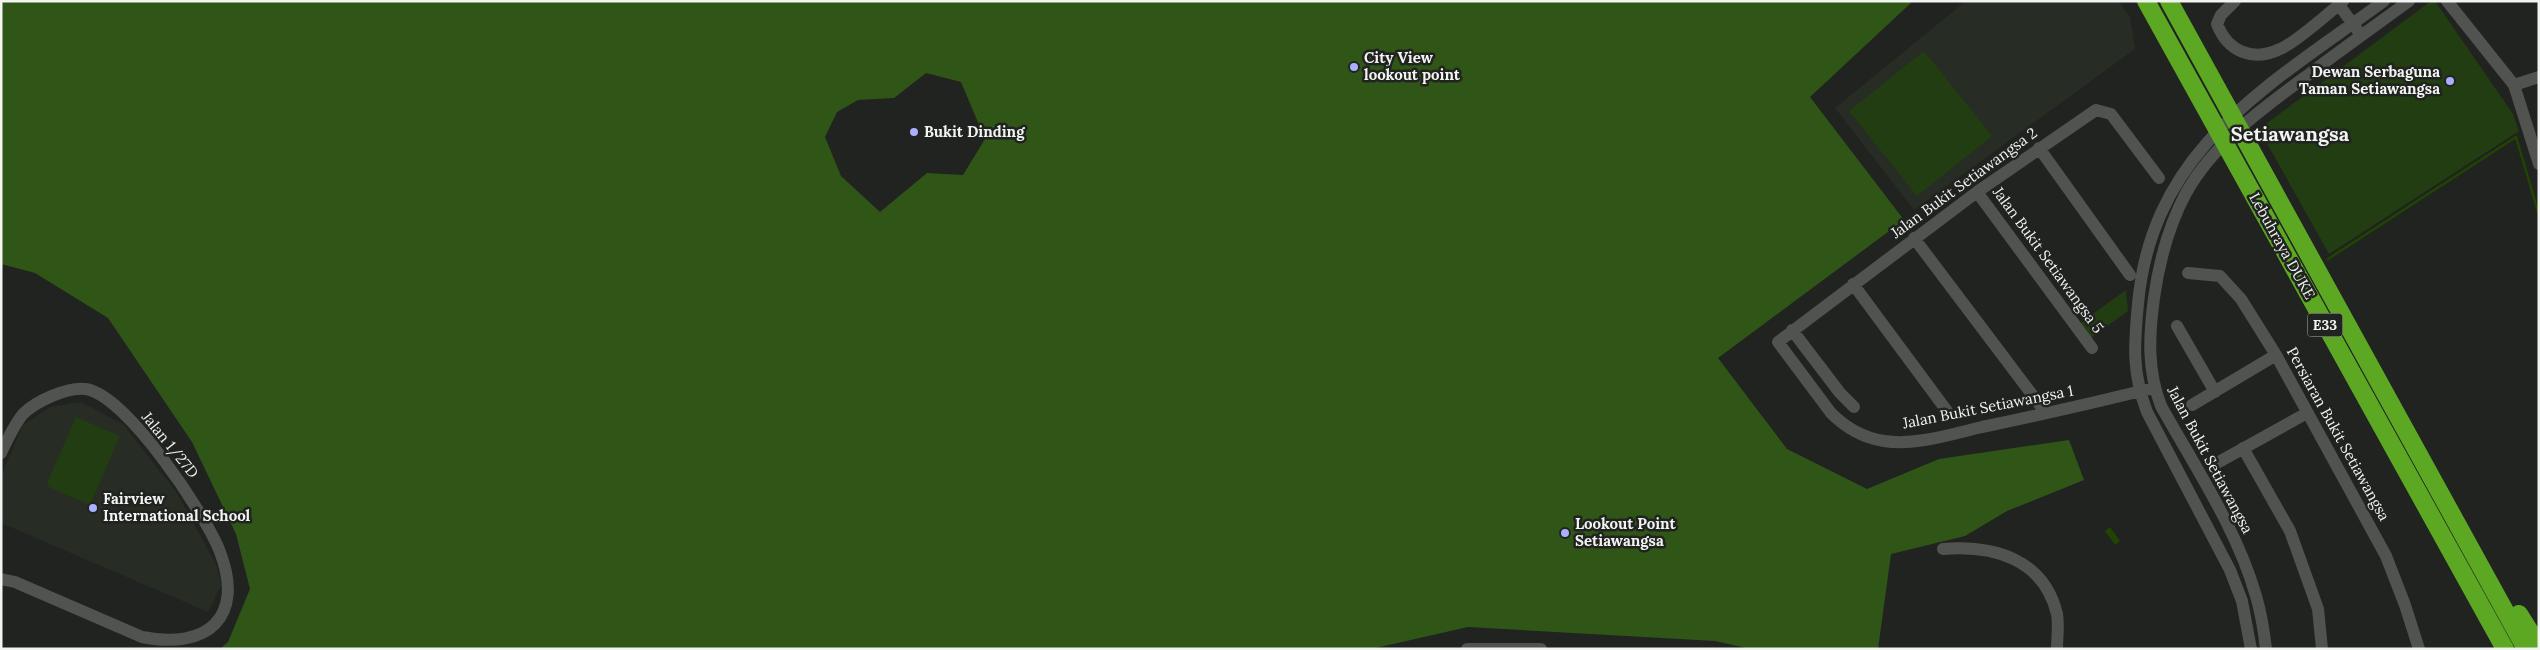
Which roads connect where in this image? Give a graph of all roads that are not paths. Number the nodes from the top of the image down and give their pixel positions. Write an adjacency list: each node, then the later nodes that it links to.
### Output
1 (2146, 1): 37 (highway, Lebuhraya DUKE / E33)
2 (2170, 1): 36 (highway, Lebuhraya DUKE / E33)
3 (2235, 1): 7 (street)
4 (2384, 1): 8 (street)
5 (2409, 1): 9 (street, Jalan Bukit Setiawangsa)
6 (2447, 1): 11 (street)
7 (2341, 3): 8 (street)
8 (2353, 24): 9 (street); 26 (street)
9 (2362, 35): 25 (street, Jalan Bukit Setiawangsa)
10 (2539, 77): 11 (street)
11 (2514, 85): 13 (street)
12 (2039, 148): 14 (street, Jalan Bukit Setiawangsa 2); 15 (street, Jalan Bukit Setiawangsa 2); 18 (street)
13 (2539, 164)
14 (2159, 178)
15 (1977, 192): 16 (street, Jalan Bukit Setiawangsa 2); 23 (street, Jalan Bukit Setiawangsa 5)
16 (1914, 238): 19 (street, Jalan Bukit Setiawangsa 2); 31 (street)
17 (2188, 273): 24 (street, Persiaran Bukit Setiawangsa)
18 (2130, 274)
19 (1853, 284): 21 (street, Jalan Bukit Setiawangsa 2); 30 (street)
20 (2177, 326): 27 (street)
21 (1792, 330): 22 (street, Jalan Bukit Setiawangsa 2); 29 (street)
22 (1779, 344): 31 (street, Jalan Bukit Setiawangsa 1)
23 (2092, 348)
24 (2276, 355): 27 (street); 32 (street, Persiaran Bukit Setiawangsa)
25 (2154, 388): 26 (street, Jalan Bukit Setiawangsa 1); 45 (street, Jalan Bukit Setiawangsa)
26 (2139, 392): 31 (street, Jalan Bukit Setiawangsa 1); 44 (street)
27 (2215, 392): 28 (street)
28 (2192, 405)
29 (1854, 407)
30 (1947, 411)
31 (2046, 413)
32 (2307, 413): 33 (street); 47 (street, Persiaran Bukit Setiawangsa)
33 (2243, 448): 35 (street); 46 (street)
34 (1, 453): 39 (street, Jalan 1/27D)
35 (2217, 463)
36 (2461, 532): 40 (highway); 50 (highway, Lebuhraya DUKE / E33)
37 (2446, 544): 48 (highway); 49 (highway, Lebuhraya DUKE / E33)
38 (1943, 549): 43 (street)
39 (1, 579)
40 (2539, 646)
41 (1467, 649): 42 (street)
42 (1541, 649)
43 (2057, 649)
44 (2251, 649)
45 (2266, 649)
46 (2322, 649)
47 (2419, 649)
48 (2496, 649)
49 (2505, 649)
50 (2526, 649)

